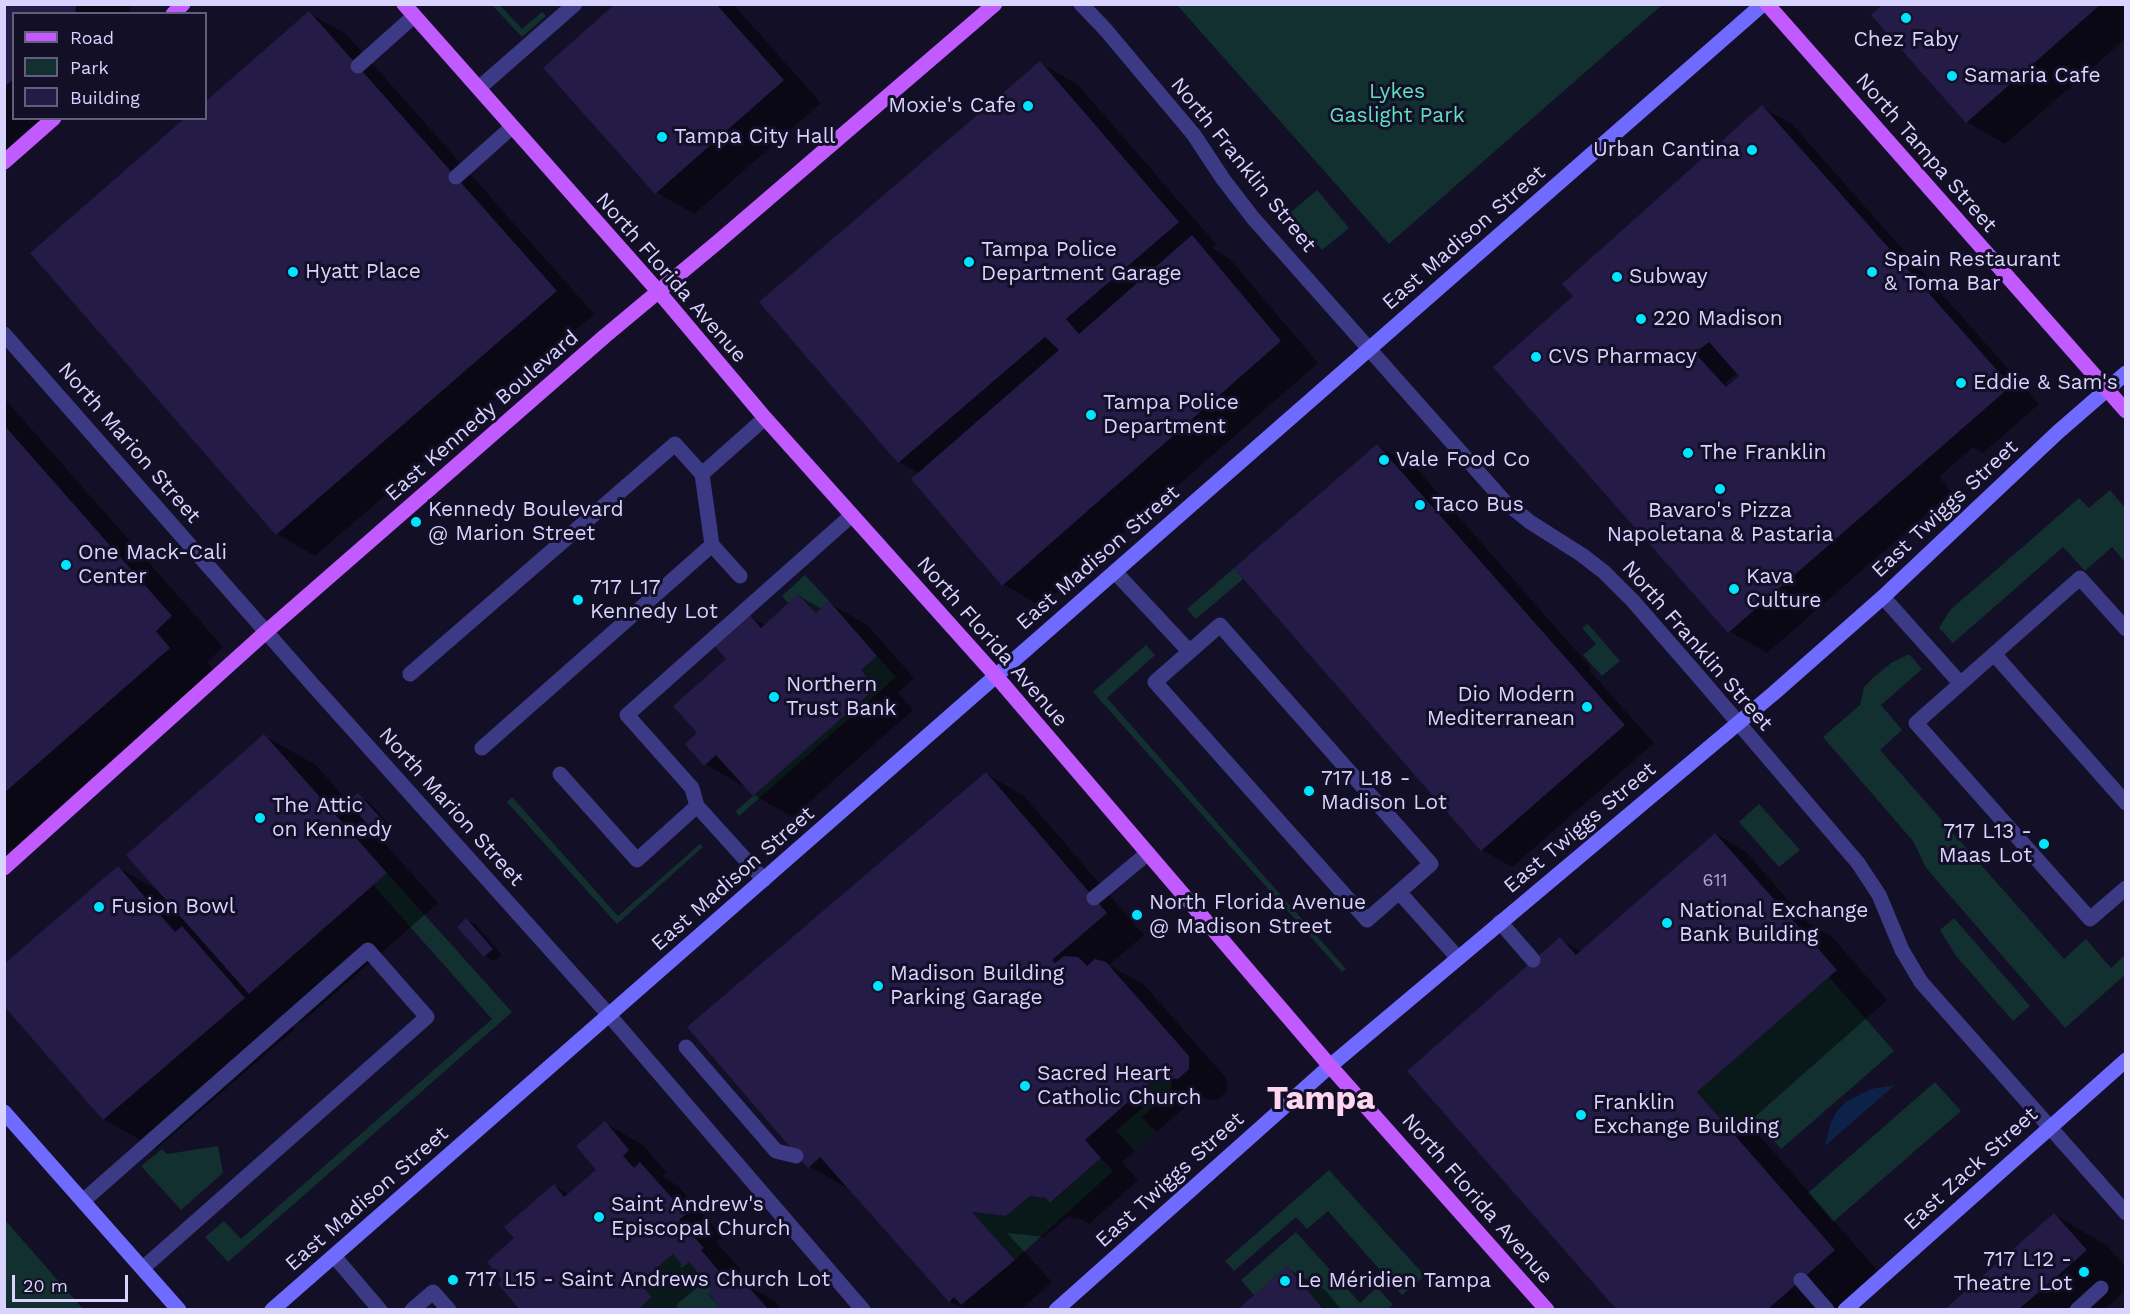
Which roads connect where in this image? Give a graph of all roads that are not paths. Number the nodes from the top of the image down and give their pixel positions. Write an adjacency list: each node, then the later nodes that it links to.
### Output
1 (575, 4): 7 (street)
2 (995, 4): 12 (main road, East Kennedy Boulevard)
3 (1081, 4): 14 (street, North Franklin Street)
4 (1765, 4): 14 (street, East Madison Street); 16 (main road, North Tampa Street)
5 (409, 10): 6 (street); 7 (main road, North Florida Avenue)
6 (358, 66)
7 (479, 88): 9 (main road, North Florida Avenue)
8 (52, 120): 10 (main road)
9 (512, 127): 11 (street); 12 (main road, North Florida Avenue)
10 (4, 162)
11 (456, 177)
12 (658, 291): 18 (main road, North Florida Avenue); 26 (main road, East Kennedy Boulevard)
13 (4, 334): 26 (street, North Marion Street)
14 (1370, 349): 22 (street, East Madison Street); 32 (street, North Franklin Street)
15 (2126, 373): 16 (street, East Twiggs Street)
16 (2106, 390): 17 (main road, North Tampa Street); 24 (street, East Twiggs Street)
17 (2126, 411)
18 (765, 418): 19 (street); 20 (main road, North Florida Avenue)
19 (702, 474): 21 (street); 29 (street)
20 (852, 515): 30 (main road, North Florida Avenue); 36 (street)
21 (712, 545): 23 (street); 33 (street)
22 (1115, 572): 27 (street); 30 (street, East Madison Street)
23 (740, 576)
24 (1883, 597): 31 (street); 32 (street, East Twiggs Street)
25 (2126, 629): 28 (street)
26 (267, 631): 38 (main road, East Kennedy Boulevard); 46 (street, North Marion Street)
27 (1189, 651): 41 (street); 41 (street)
28 (1994, 654): 31 (street); 35 (street)
29 (410, 674)
30 (996, 676): 37 (main road, North Florida Avenue); 39 (street, East Madison Street)
31 (1960, 683): 40 (street)
32 (1737, 724): 43 (street, East Twiggs Street); 51 (street, North Franklin Street)
33 (482, 748)
34 (560, 774): 36 (street)
35 (2126, 803)
36 (698, 806): 39 (street)
37 (1148, 854): 42 (street); 49 (main road, North Florida Avenue)
38 (4, 868)
39 (764, 880): 46 (street, East Madison Street)
40 (2126, 888)
41 (1399, 892): 44 (street)
42 (1094, 898)
43 (1500, 922): 44 (street, East Twiggs Street); 45 (street)
44 (1458, 958): 49 (street, East Twiggs Street)
45 (1533, 960)
46 (609, 1015): 55 (street, East Madison Street); 64 (street, North Marion Street)
47 (686, 1047): 52 (street)
48 (2126, 1060): 51 (street, East Zack Street)
49 (1330, 1066): 65 (street, East Twiggs Street); 66 (main road, North Florida Avenue)
50 (4, 1112): 53 (street)
51 (2050, 1128): 54 (street, North Franklin Street); 68 (street, East Zack Street)
52 (796, 1156)
53 (83, 1201): 56 (street); 56 (street)
54 (2126, 1213)
55 (334, 1256): 60 (street, East Madison Street); 61 (street)
56 (143, 1268): 59 (street)
57 (1801, 1280): 67 (street)
58 (2101, 1288): 69 (street)
59 (179, 1310)
60 (272, 1310)
61 (380, 1310)
62 (412, 1310): 63 (street)
63 (449, 1310)
64 (863, 1310)
65 (1056, 1310)
66 (1546, 1310)
67 (1827, 1310)
68 (1845, 1310)
69 (2077, 1310)

